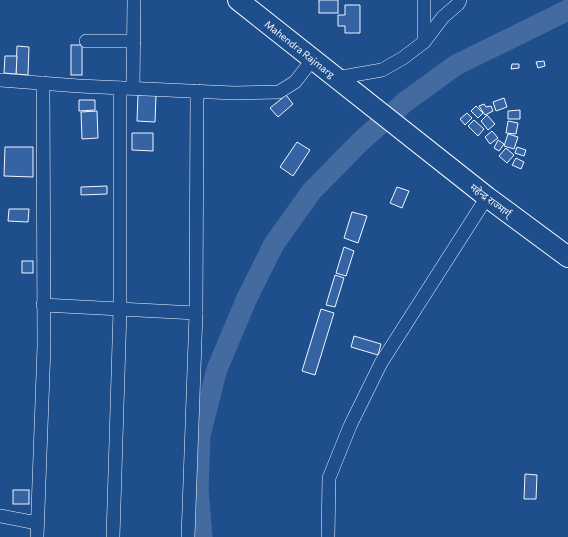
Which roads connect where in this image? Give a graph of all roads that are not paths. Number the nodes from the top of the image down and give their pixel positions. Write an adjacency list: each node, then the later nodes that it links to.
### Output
1 (134, 0): 6 (street)
2 (238, 0): 8 (highway, Mahendra Rajmarg)
3 (424, 0): 7 (street)
4 (460, 0): 7 (street)
5 (86, 41): 6 (street)
6 (134, 41): 12 (street)
7 (424, 42): 9 (street)
8 (313, 59): 9 (highway, Mahendra Rajmarg); 13 (street)
9 (336, 78): 14 (highway, Mahendra Rajmarg)
10 (0, 80): 11 (street)
11 (43, 83): 12 (street); 17 (street)
12 (126, 88): 13 (street); 18 (street)
13 (197, 91): 19 (street)
14 (415, 141): 15 (highway, महेन्द्र राज्मार्ग्)
15 (487, 197): 16 (highway, महेन्द्र राज्मार्ग्); 25 (street)
16 (568, 257)
17 (43, 305): 18 (street); 21 (street)
18 (120, 310): 19 (street); 23 (street)
19 (196, 313): 24 (street)
20 (0, 516): 21 (street)
21 (37, 524): 22 (street)
22 (37, 537)
23 (113, 537)
24 (188, 537)
25 (328, 537)

